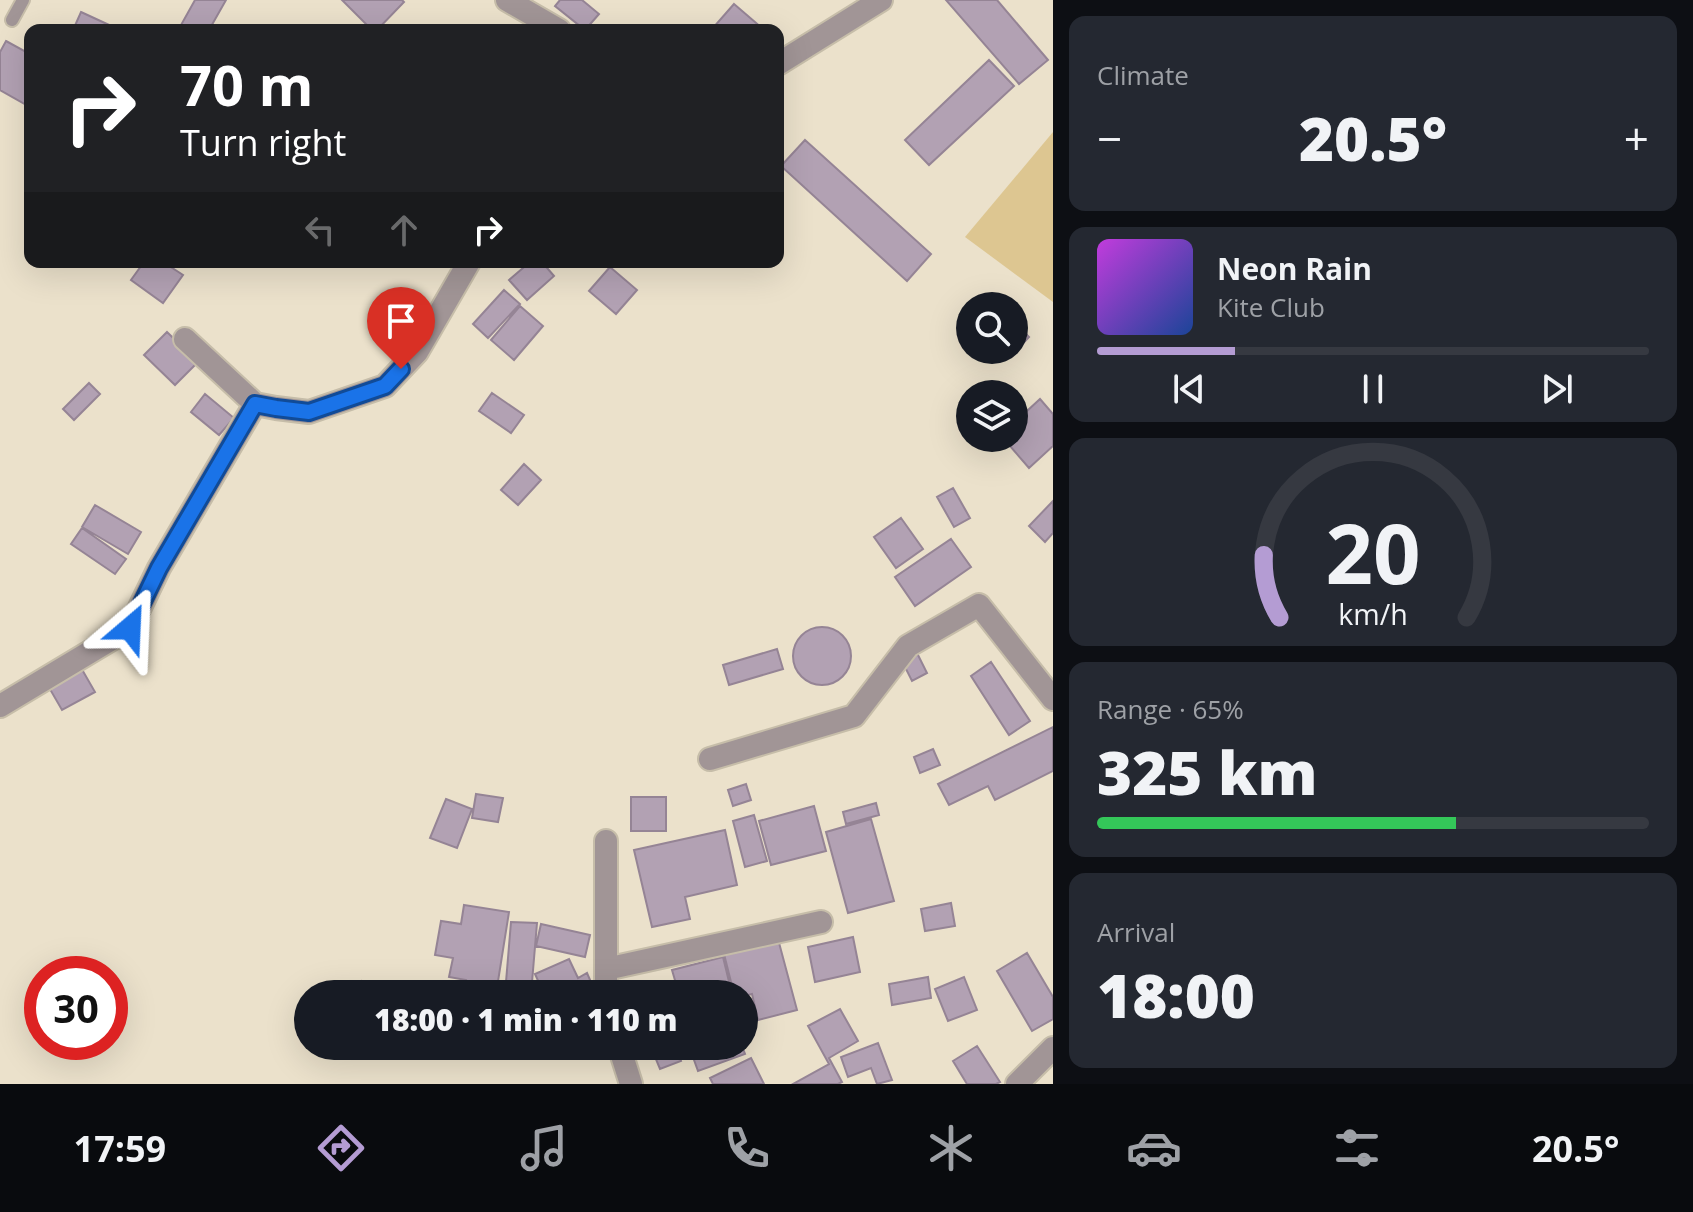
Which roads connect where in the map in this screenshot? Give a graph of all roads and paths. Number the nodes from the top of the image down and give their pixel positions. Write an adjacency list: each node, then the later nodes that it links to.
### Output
1 (23, 0): 4 (lane)
2 (507, 0): 5 (street)
3 (881, 0): 6 (street)
4 (12, 20)
5 (549, 24)
6 (784, 60)
7 (466, 268): 9 (street)
8 (185, 339): 9 (street)
9 (255, 404): 11 (street)
10 (1053, 699): 12 (street)
11 (0, 706)
12 (710, 759)
13 (606, 841): 15 (street)
14 (821, 922): 15 (street)
15 (606, 969): 16 (street)
16 (606, 980)
17 (1053, 1048): 20 (street)
18 (623, 1060): 19 (street)
19 (631, 1084)
20 (1017, 1084)

